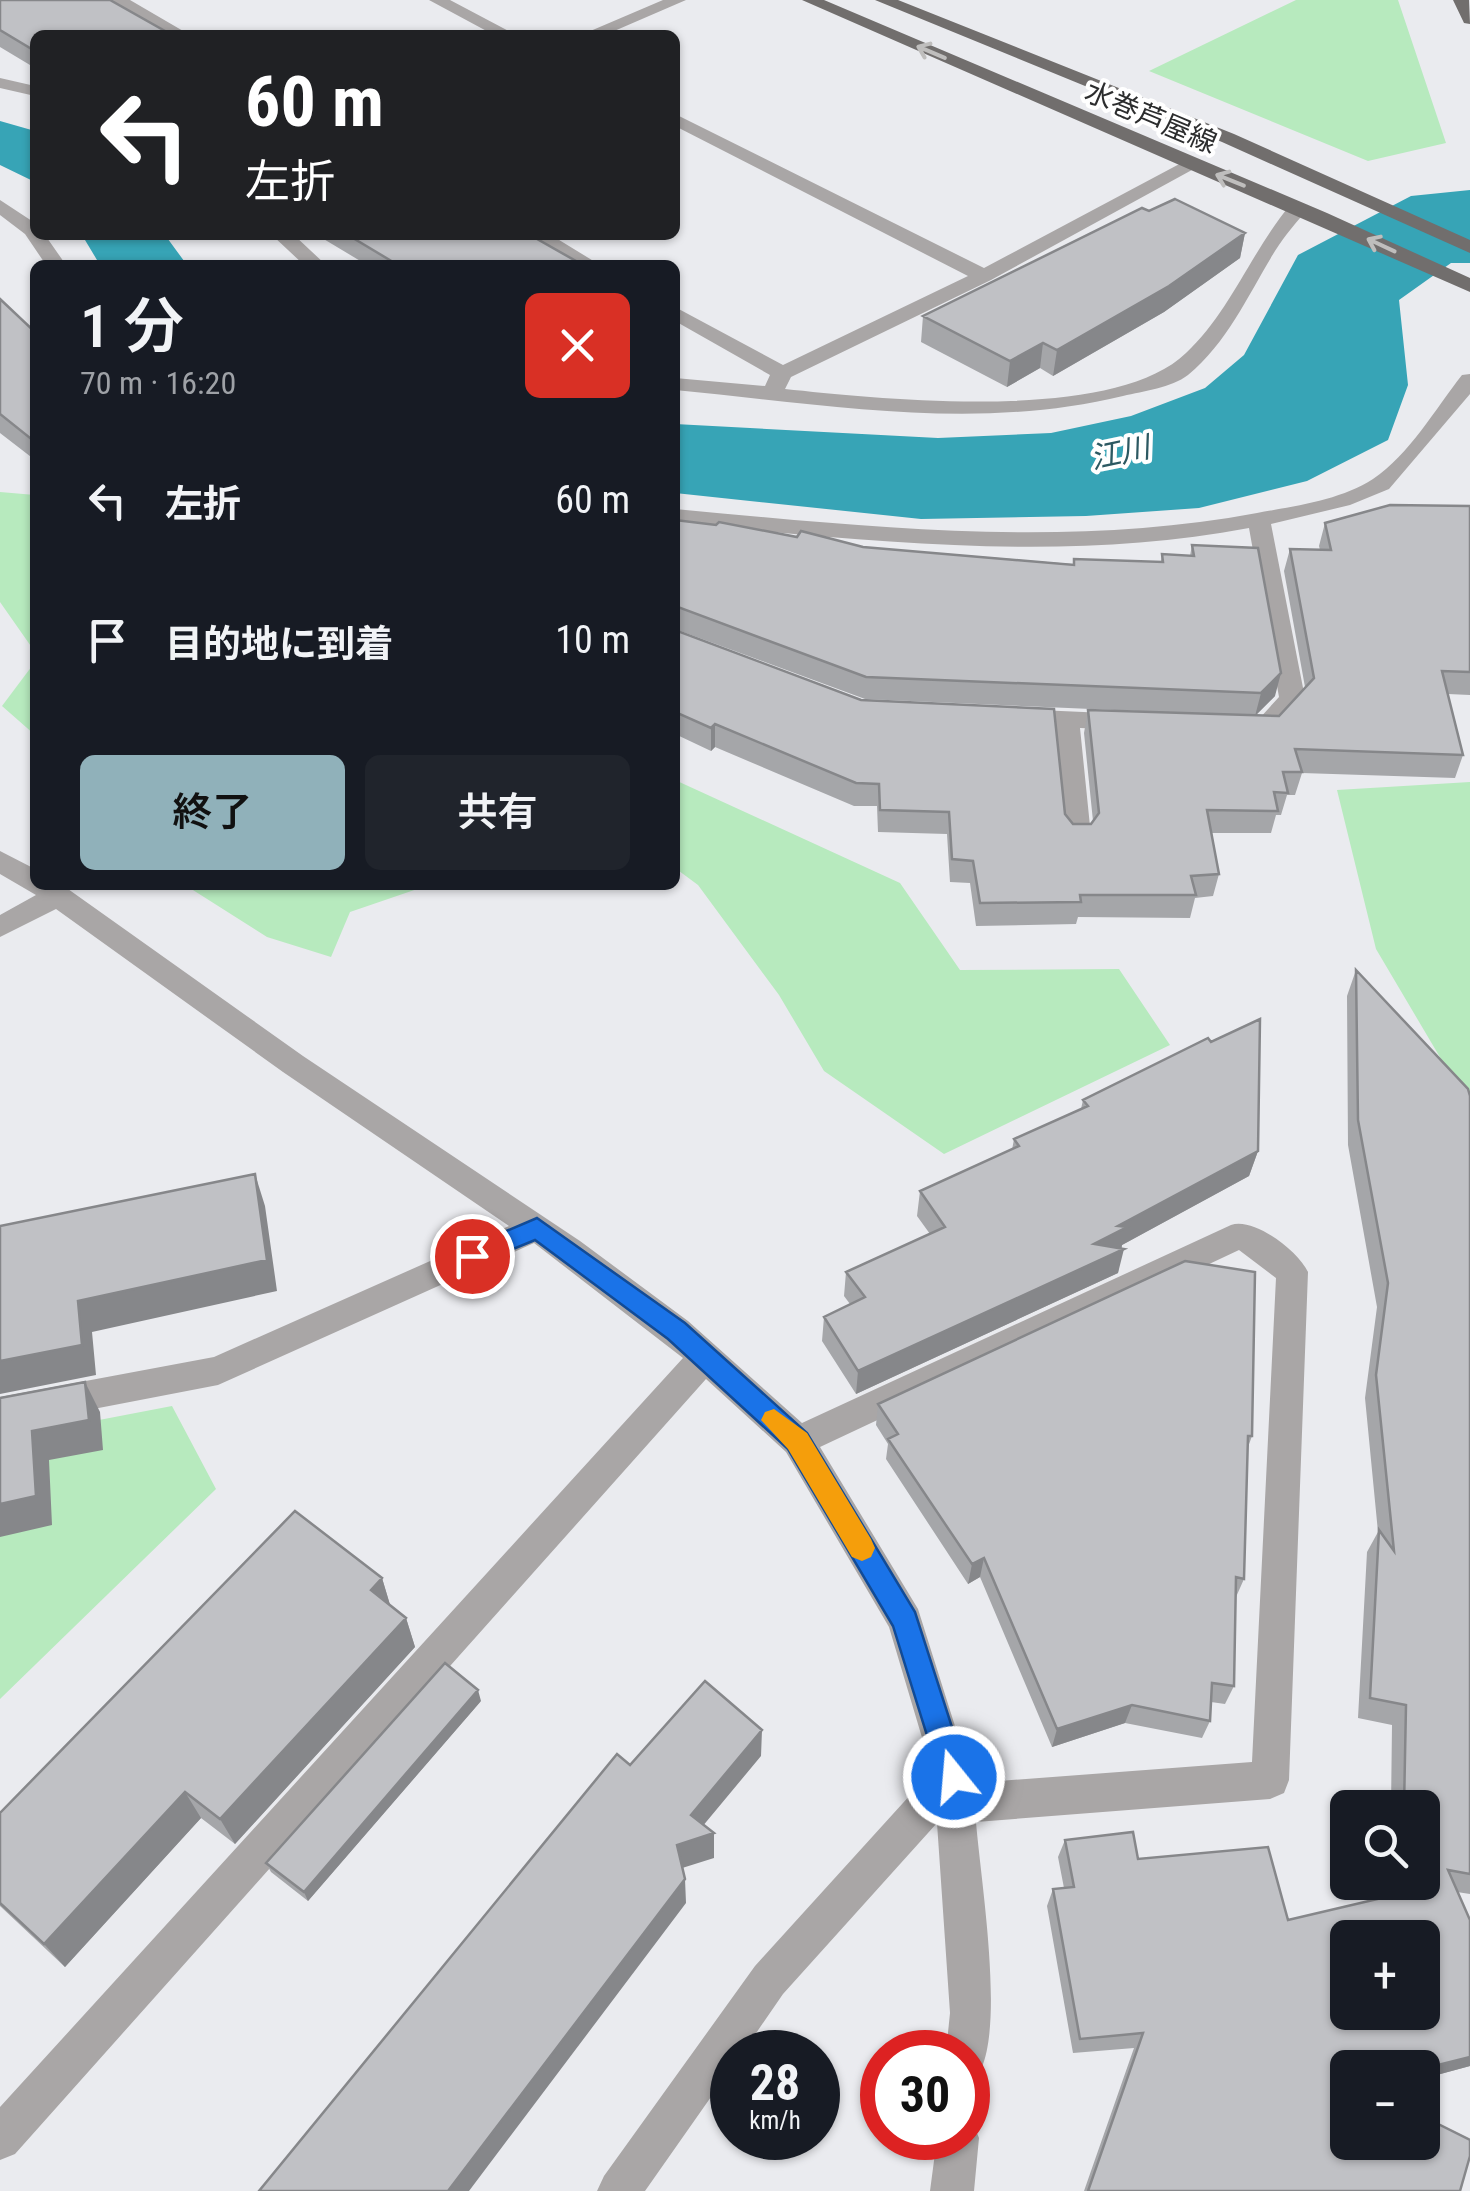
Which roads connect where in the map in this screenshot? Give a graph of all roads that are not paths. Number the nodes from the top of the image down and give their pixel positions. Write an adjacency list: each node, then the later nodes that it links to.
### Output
1 (118, 0): 8 (street)
2 (437, 0): 9 (street)
3 (678, 0): 10 (street)
4 (810, 0): 14 (main road, 水巻芦屋線, one-way to 4)
5 (883, 0): 20 (main road, 水巻芦屋線)
6 (1461, 0): 7 (main road)
7 (1470, 19)
8 (172, 30)
9 (498, 30)
10 (603, 30)
11 (0, 83): 12 (street)
12 (30, 89)
13 (680, 122): 23 (street)
14 (1192, 165): 16 (main road, 水巻芦屋線, one-way to 14); 23 (street)
15 (0, 206): 17 (street)
16 (1298, 208): 24 (main road, 水巻芦屋線, one-way to 16); 27 (street)
17 (30, 228)
18 (288, 240): 21 (street)
19 (546, 240): 22 (street)
20 (1470, 248)
21 (310, 260)
22 (581, 260)
23 (984, 276): 27 (street)
24 (1470, 286)
25 (680, 316): 27 (street)
26 (1470, 380): 30 (street)
27 (778, 382): 28 (street)
28 (680, 384)
29 (680, 516): 30 (street)
30 (1259, 520): 34 (street)
31 (992, 716): 32 (street)
32 (1066, 720): 33 (street); 35 (street)
33 (1145, 723)
34 (1204, 726)
35 (1078, 836)
36 (0, 861): 37 (street)
37 (30, 878)
38 (42, 890): 40 (street)
39 (49, 890): 41 (street)
40 (0, 927)
41 (537, 1228): 42 (street); 43 (street)
42 (704, 1358): 44 (street); 47 (street)
43 (0, 1412)
44 (798, 1441): 45 (street); 45 (street)
45 (954, 1791): 46 (street); 49 (street)
46 (969, 2030)
47 (0, 2139)
48 (956, 2160): 50 (street)
49 (620, 2191)
50 (952, 2191)

